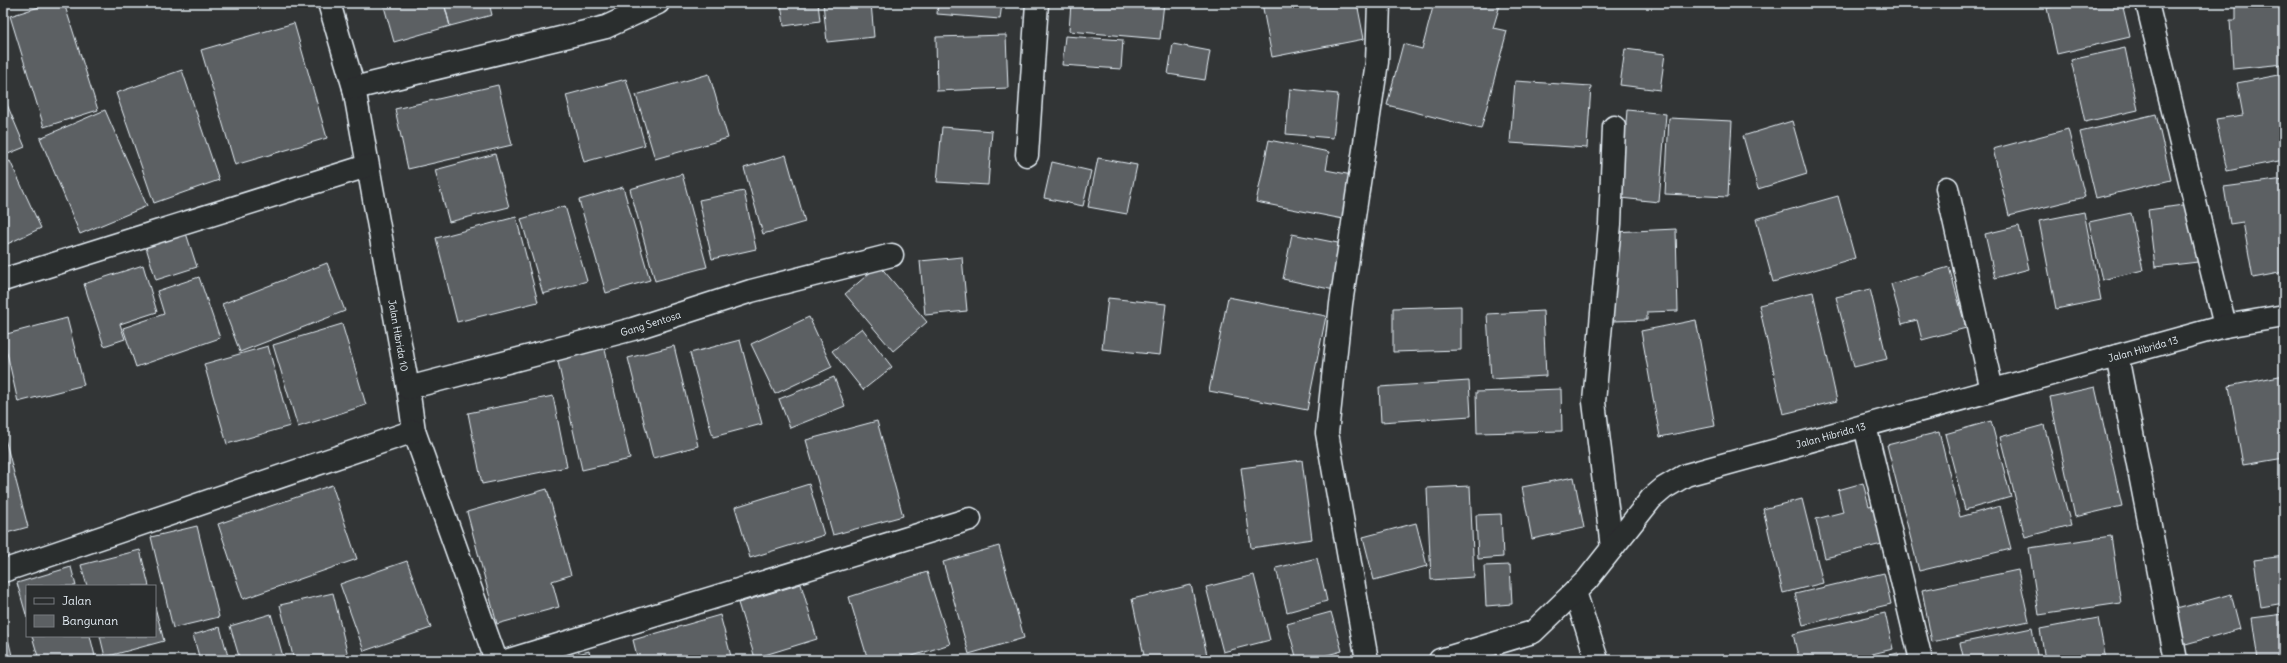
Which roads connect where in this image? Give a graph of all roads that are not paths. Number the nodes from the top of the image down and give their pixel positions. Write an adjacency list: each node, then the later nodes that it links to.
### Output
1 (329, 3): 6 (street, Jalan Hibrida 10)
2 (658, 3): 6 (street)
3 (1037, 3): 8 (street)
4 (1379, 3): 26 (street)
5 (2147, 3): 14 (street)
6 (354, 88): 9 (street, Jalan Hibrida 10)
7 (1614, 127): 21 (street)
8 (1027, 155)
9 (367, 166): 12 (street); 16 (street, Jalan Hibrida 10)
10 (1947, 188): 17 (street)
11 (892, 254): 16 (street, Gang Sentosa)
12 (3, 280)
13 (2284, 316): 14 (street, Jalan Hibrida 13)
14 (2225, 326): 15 (street, Jalan Hibrida 13)
15 (2117, 356): 17 (street, Jalan Hibrida 13); 30 (street)
16 (408, 388): 19 (street, Jalan Hibrida 10)
17 (1992, 390): 18 (street, Jalan Hibrida 13)
18 (1865, 426): 21 (street, Jalan Hibrida 13); 29 (street)
19 (414, 430): 22 (street); 24 (street, Jalan Hibrida 10)
20 (970, 519): 25 (street)
21 (1612, 548): 23 (street, Jalan Hibrida 13)
22 (3, 571)
23 (1575, 592): 27 (street, Jalan Hibrida 13); 28 (street)
24 (496, 660)
25 (509, 660)
26 (1367, 660)
27 (1440, 660)
28 (1597, 660)
29 (1921, 660)
30 (2176, 660)

